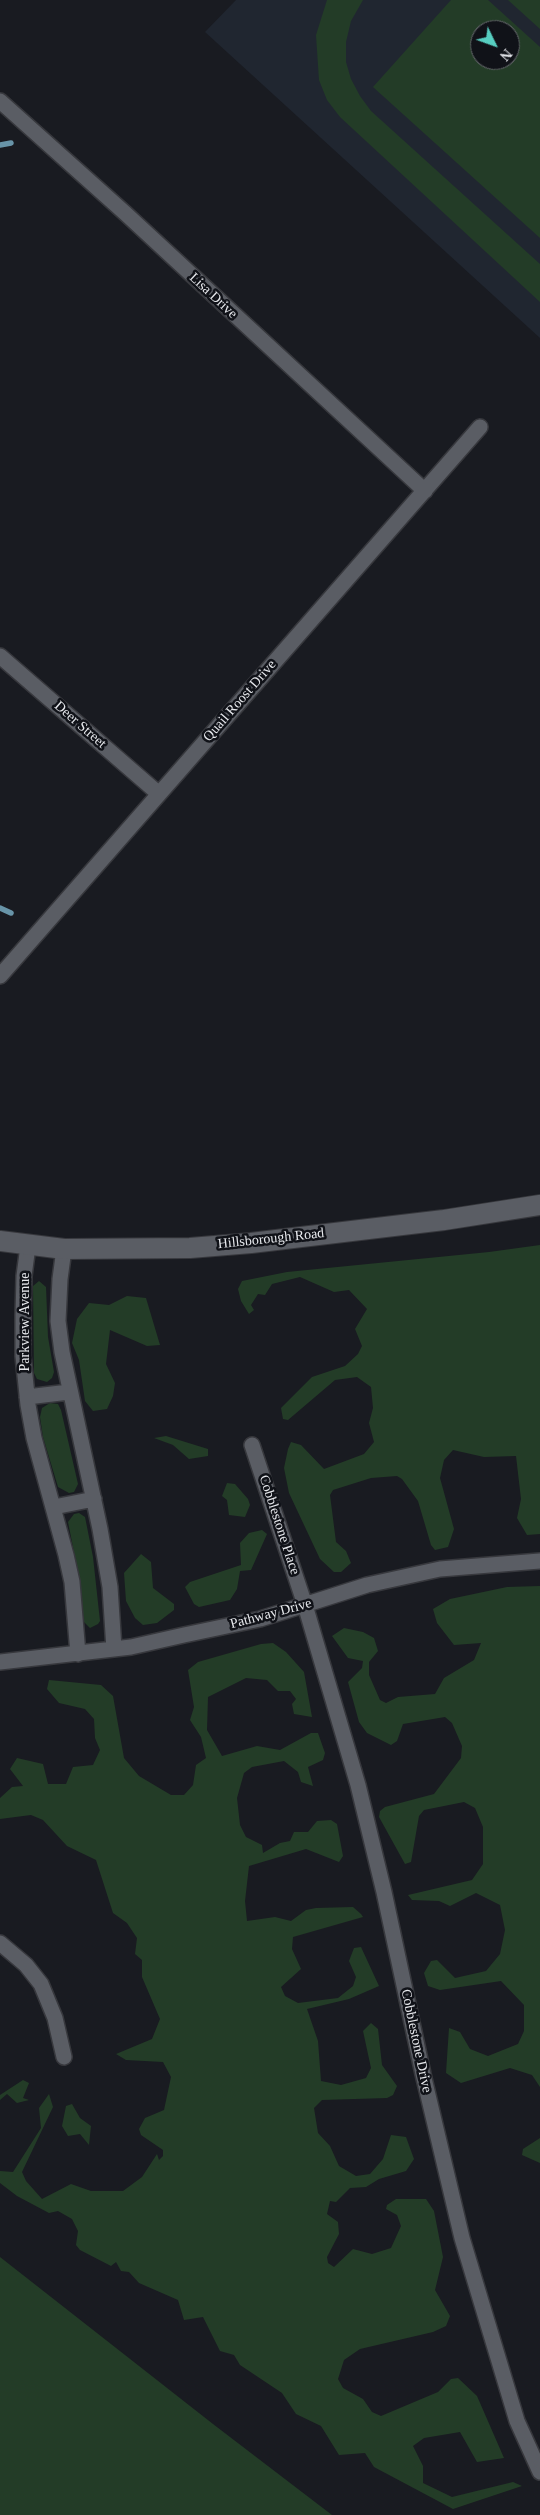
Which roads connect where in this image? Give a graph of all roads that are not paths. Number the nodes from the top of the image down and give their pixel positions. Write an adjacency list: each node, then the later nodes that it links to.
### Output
1 (0, 101): 3 (street, Lisa Drive)
2 (480, 427): 3 (street, Quail Roost Drive)
3 (425, 491): 5 (street, Quail Roost Drive)
4 (0, 656): 5 (street, Deer Street)
5 (159, 794): 6 (street, Quail Roost Drive)
6 (0, 976)
7 (540, 1205): 10 (main road, Hillsborough Road)
8 (0, 1242): 9 (main road, Hillsborough Road)
9 (28, 1246): 10 (main road, Hillsborough Road); 12 (street, Parkview Avenue)
10 (64, 1249): 11 (street)
11 (69, 1392): 12 (street); 14 (street)
12 (27, 1397): 15 (street, Parkview Avenue)
13 (252, 1445): 17 (street, Cobblestone Place)
14 (94, 1500): 15 (street); 18 (street)
15 (54, 1507): 19 (street, Parkview Avenue)
16 (540, 1561): 17 (street, Pathway Drive)
17 (305, 1605): 18 (street, Pathway Drive); 23 (street, Cobblestone Drive)
18 (114, 1649): 19 (street, Pathway Drive)
19 (78, 1654): 20 (street, Pathway Drive)
20 (0, 1662)
21 (0, 1944): 22 (street)
22 (64, 2057)
23 (540, 2472)

